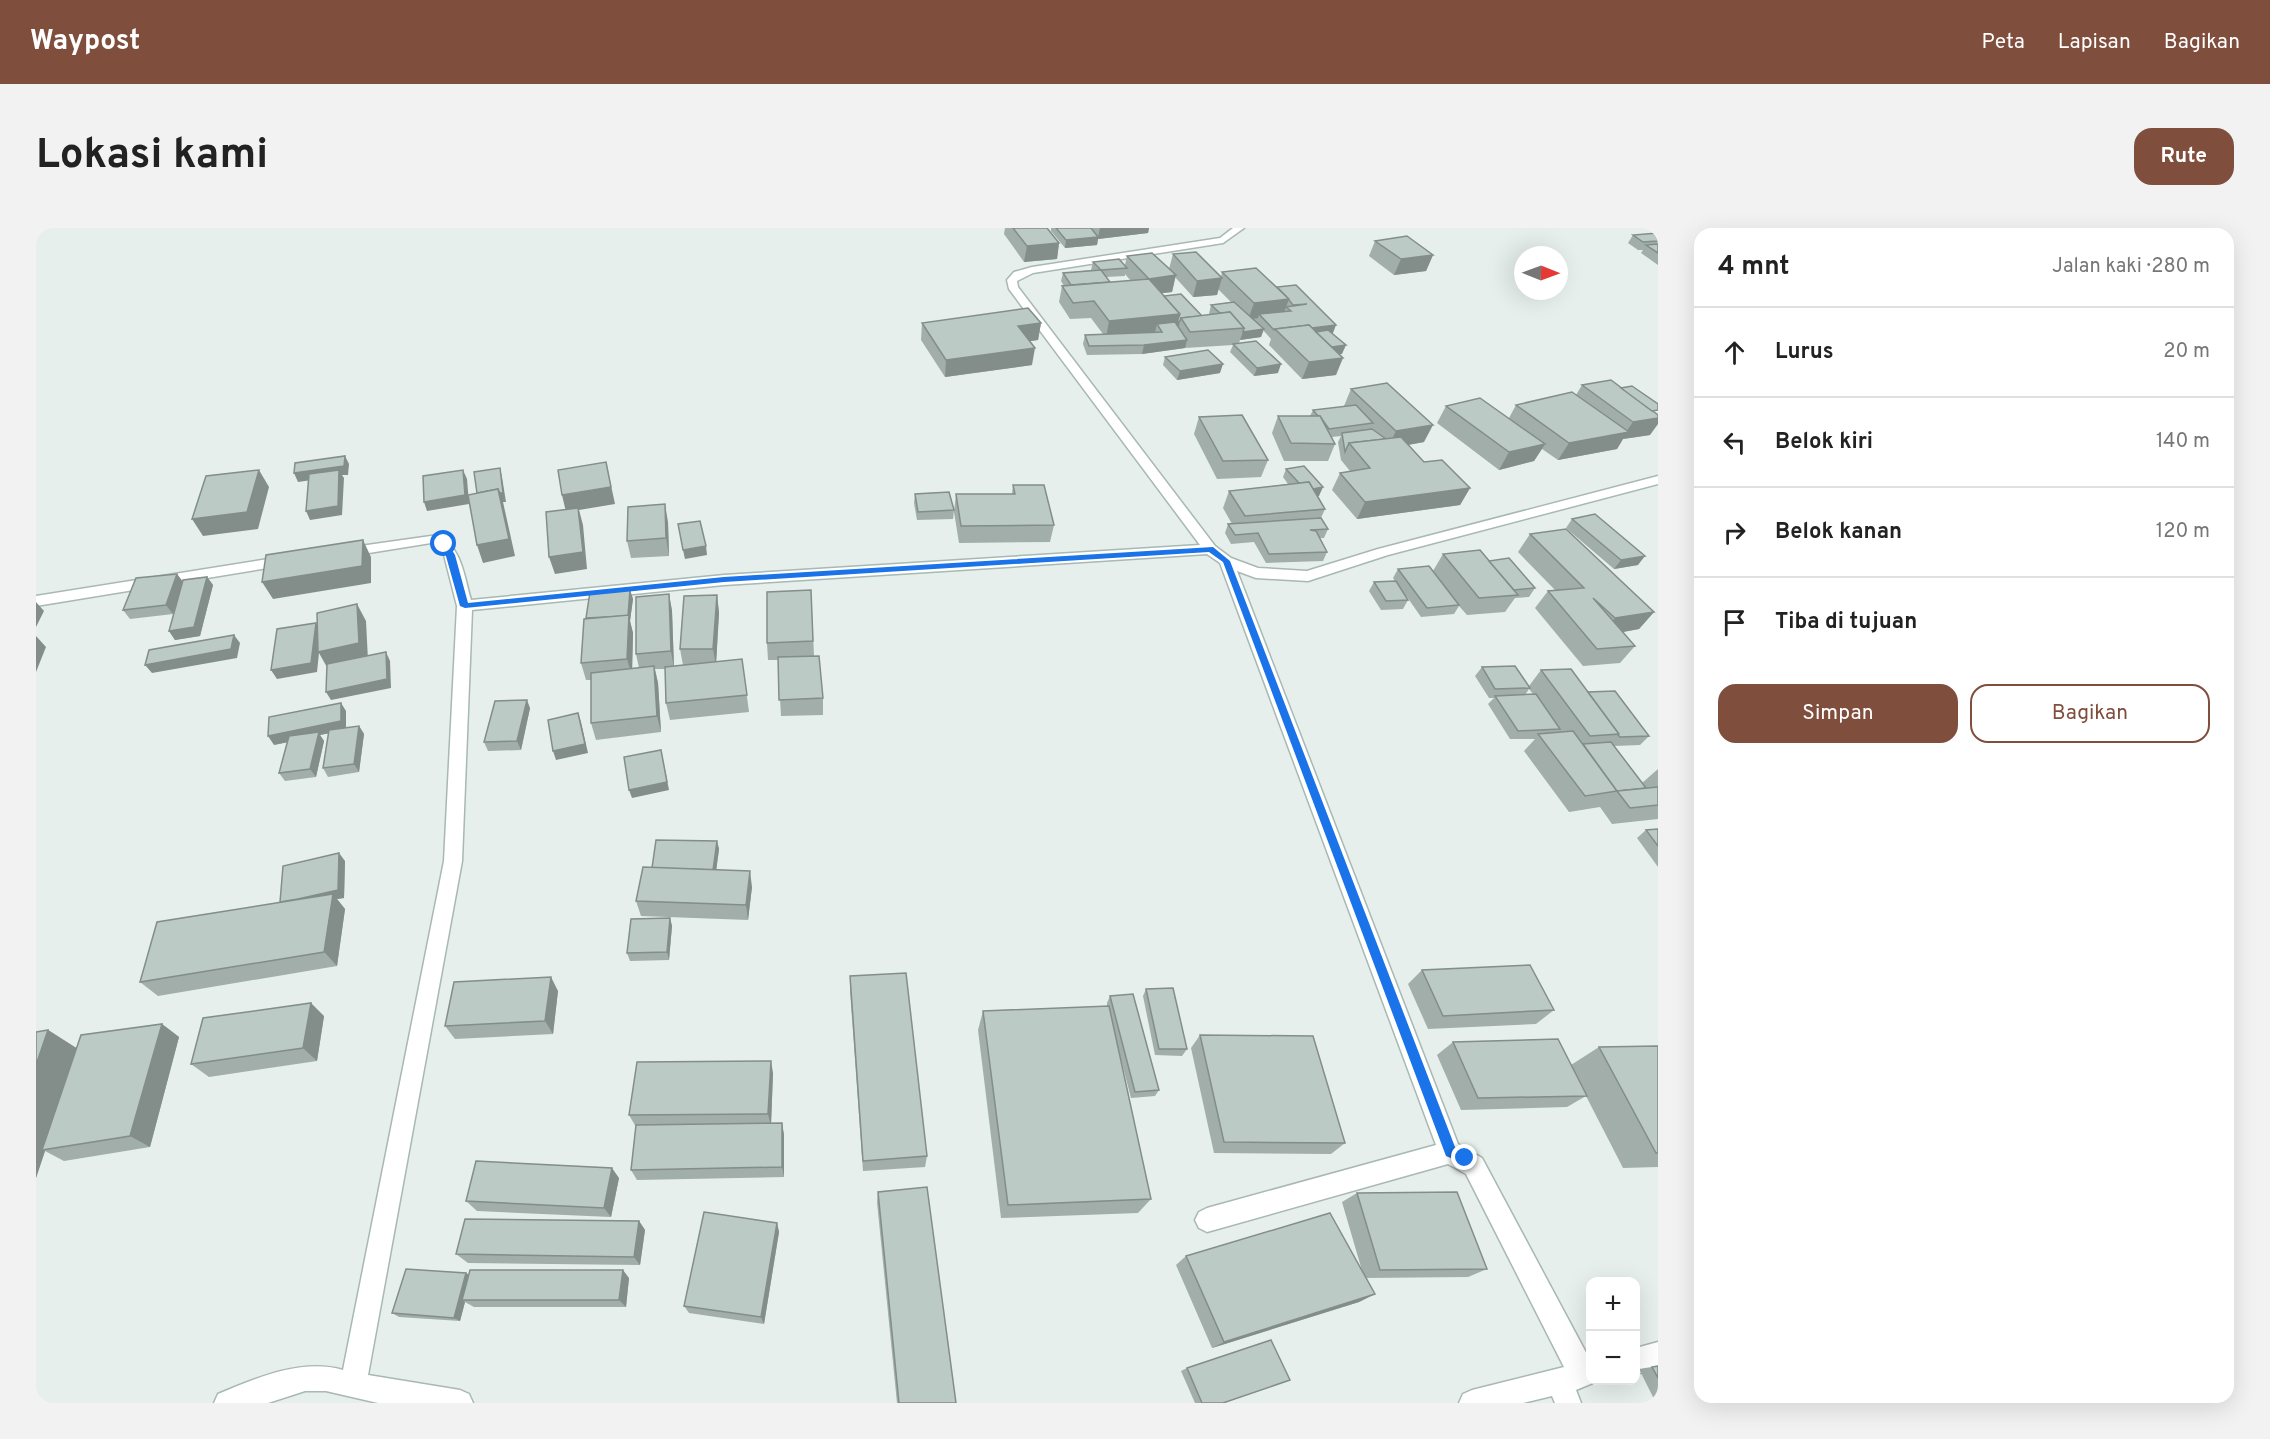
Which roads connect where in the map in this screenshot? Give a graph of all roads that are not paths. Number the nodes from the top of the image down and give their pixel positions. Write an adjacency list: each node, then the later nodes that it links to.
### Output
1 (1239, 228): 3 (street)
2 (1658, 480): 6 (street)
3 (1210, 549): 6 (street); 8 (street)
4 (328, 555): 8 (street)
5 (305, 558): 7 (street)
6 (1226, 561): 9 (street)
7 (36, 601)
8 (465, 606): 14 (street)
9 (1450, 1152): 10 (street); 13 (street)
10 (1207, 1220)
11 (1658, 1355): 12 (street)
12 (1640, 1360)
13 (1575, 1383): 17 (street)
14 (353, 1386): 15 (street); 16 (street)
15 (227, 1403)
16 (460, 1403)
17 (1472, 1403)

